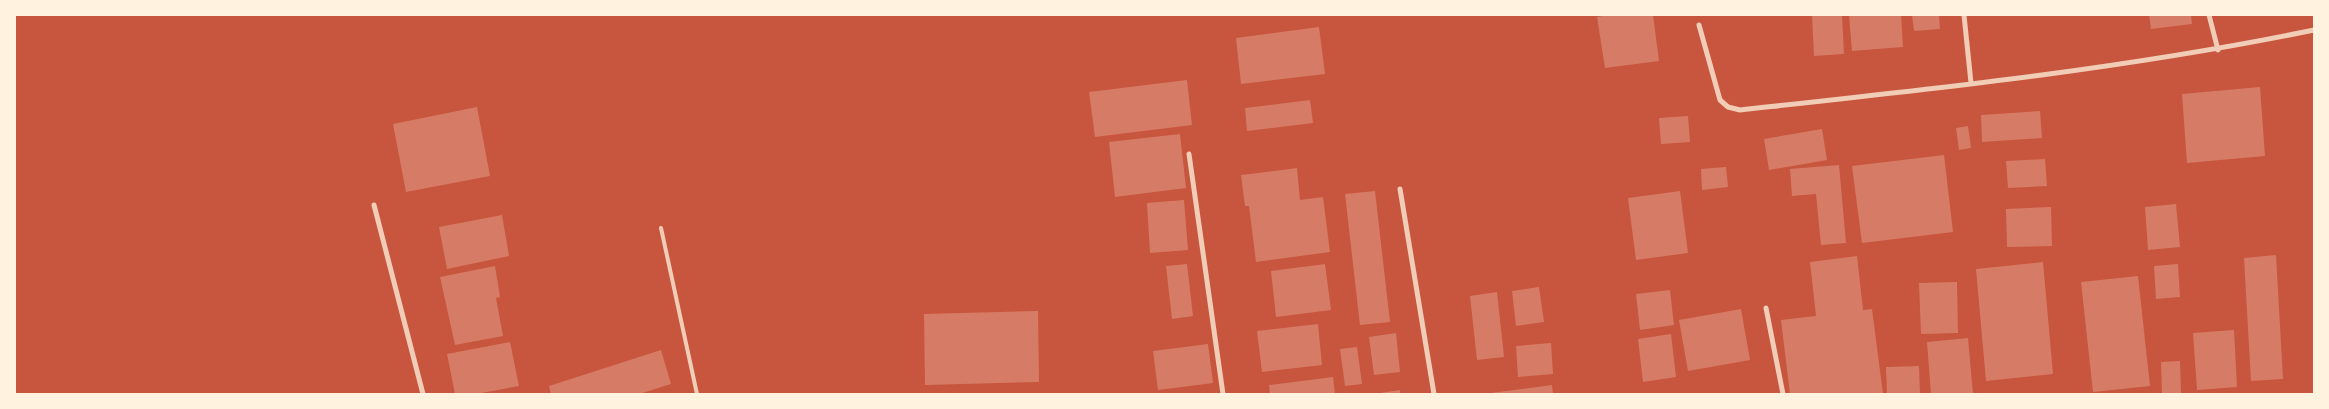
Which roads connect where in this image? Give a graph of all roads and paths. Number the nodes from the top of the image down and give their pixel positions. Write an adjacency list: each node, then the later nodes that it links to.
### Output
1 (1964, 15): 6 (street)
2 (2209, 15): 5 (street)
3 (1699, 25): 6 (street)
4 (2314, 30): 5 (street)
5 (2218, 50): 6 (street)
6 (1971, 83)
7 (1189, 154): 14 (street)
8 (1400, 189): 15 (street)
9 (374, 206): 12 (street)
10 (661, 228): 13 (lane)
11 (1766, 308): 16 (street)
12 (423, 394)
13 (697, 394)
14 (1223, 394)
15 (1434, 394)
16 (1783, 394)

